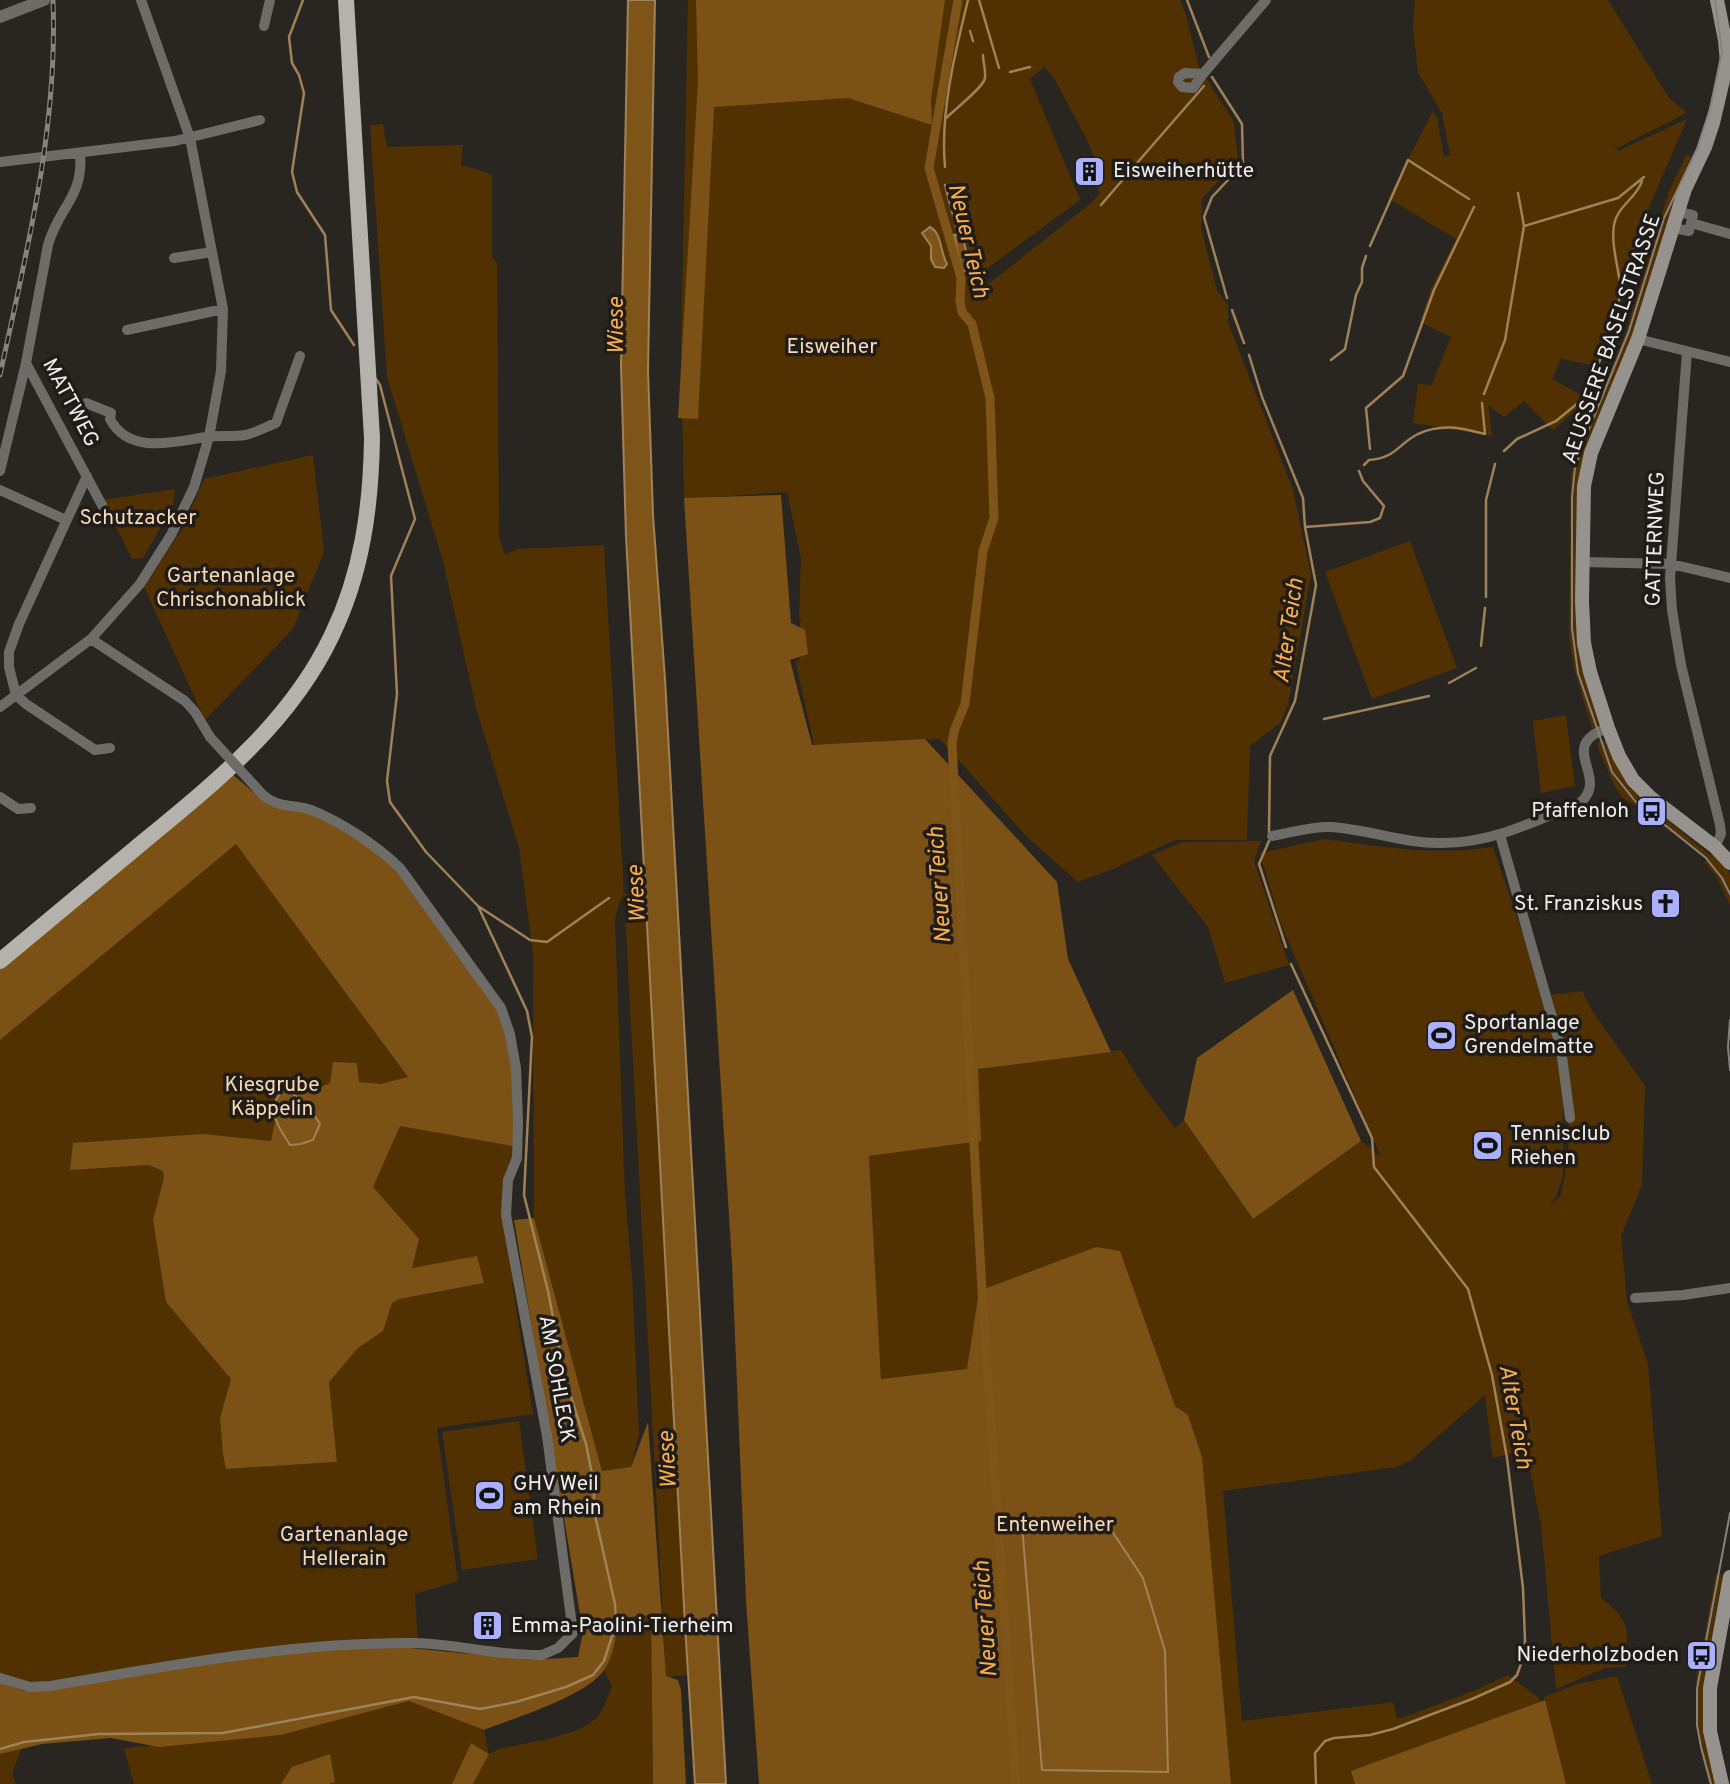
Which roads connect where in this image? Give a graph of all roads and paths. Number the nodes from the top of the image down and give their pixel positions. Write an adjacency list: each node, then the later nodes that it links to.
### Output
1 (44, 0): 7 (street)
2 (141, 0): 12 (street)
3 (270, 0): 8 (street)
4 (346, 0): 50 (main road)
5 (1266, 0): 10 (street)
6 (1717, 0): 9 (main road, AEUSSERE BASELSTRASSE)
7 (0, 18)
8 (264, 26)
9 (1727, 35): 15 (main road, AEUSSERE BASELSTRASSE)
10 (1203, 74)
11 (260, 120): 12 (street)
12 (190, 138): 13 (street); 19 (street)
13 (80, 153): 14 (street); 27 (street, MATTWEG)
14 (0, 162)
15 (1678, 212): 16 (street); 17 (main road, AEUSSERE BASELSTRASSE)
16 (1691, 223): 17 (street); 18 (street)
17 (1673, 228): 23 (main road, AEUSSERE BASELSTRASSE)
18 (1730, 234)
19 (212, 252): 20 (street); 21 (street)
20 (174, 258)
21 (223, 309): 22 (street); 29 (street)
22 (127, 330)
23 (1638, 339): 24 (street); 35 (main road, AEUSSERE BASELSTRASSE)
24 (1687, 352): 26 (street); 36 (street, GATTERNWEG)
25 (300, 356): 29 (street)
26 (1730, 362)
27 (26, 363): 30 (street); 31 (street, MATTWEG)
28 (86, 404): 29 (street)
29 (209, 437): 38 (street)
30 (0, 471)
31 (87, 476): 33 (street, MATTWEG); 34 (street)
32 (0, 490): 34 (street)
33 (103, 507)
34 (66, 520): 39 (street)
35 (1582, 562): 36 (street); 42 (main road, AEUSSERE BASELSTRASSE)
36 (1671, 565): 37 (street); 48 (street, GATTERNWEG)
37 (1730, 578)
38 (91, 639): 40 (street); 56 (street, AM SOHLECK, bridge)
39 (4, 665): 40 (street)
40 (16, 695): 41 (street); 43 (street)
41 (0, 707)
42 (1608, 728): 46 (street); 48 (main road, AEUSSERE BASELSTRASSE)
43 (110, 748)
44 (0, 797): 45 (street)
45 (31, 808)
46 (1500, 835): 47 (street); 51 (street)
47 (1272, 836)
48 (1722, 843): 49 (main road, AEUSSERE BASELSTRASSE)
49 (1730, 863)
50 (0, 961)
51 (1570, 1118)
52 (1730, 1288): 53 (street)
53 (1635, 1297)
54 (1730, 1577): 55 (main road)
55 (1726, 1617): 57 (main road)
56 (0, 1678)
57 (1722, 1784)

